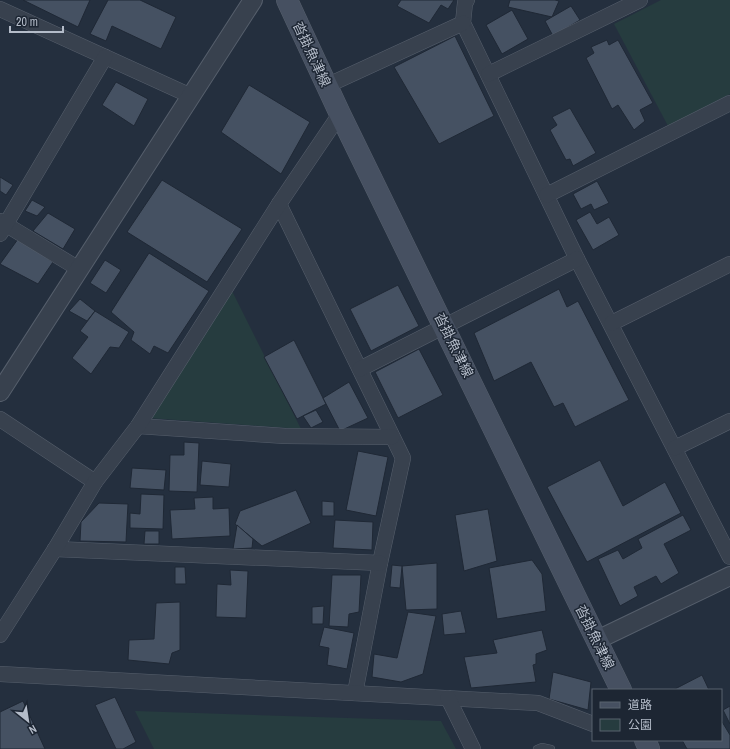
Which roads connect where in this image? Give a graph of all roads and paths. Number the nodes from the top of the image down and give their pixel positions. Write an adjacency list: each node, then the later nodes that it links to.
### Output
1 (253, 0): 10 (street)
2 (287, 0): 9 (main road, 沓掛魚津線)
3 (467, 0): 6 (street)
4 (640, 0): 8 (street)
5 (0, 9): 7 (street)
6 (463, 23): 8 (street); 9 (street)
7 (105, 57): 10 (street); 15 (street)
8 (489, 74): 13 (street)
9 (326, 86): 12 (main road, 沓掛魚津線)
10 (191, 96): 18 (street)
11 (730, 103): 13 (street)
12 (340, 114): 14 (street); 20 (main road, 沓掛魚津線)
13 (546, 195): 16 (street)
14 (279, 204): 21 (street); 25 (street)
15 (2, 226): 18 (street)
16 (577, 259): 19 (street); 20 (street)
17 (730, 264): 19 (street)
18 (79, 269): 22 (street)
19 (612, 323): 27 (street)
20 (445, 327): 21 (street); 34 (main road, 沓掛魚津線)
21 (360, 369): 26 (street)
22 (0, 392)
23 (0, 419): 28 (street)
24 (730, 421): 27 (street)
25 (138, 426): 26 (street); 28 (street)
26 (392, 437): 31 (street)
27 (675, 448): 30 (street)
28 (95, 482): 29 (street)
29 (55, 549): 31 (street); 33 (street)
30 (730, 557)
31 (380, 563): 37 (street)
32 (730, 576): 34 (street)
33 (0, 635)
34 (597, 640): 36 (main road, 沓掛魚津線)
35 (0, 674): 37 (street)
36 (621, 689)
37 (355, 693): 38 (street)
38 (448, 698): 39 (street); 40 (street)
39 (592, 724)
40 (473, 749)
41 (537, 749): 42 (lane)
42 (551, 749)

